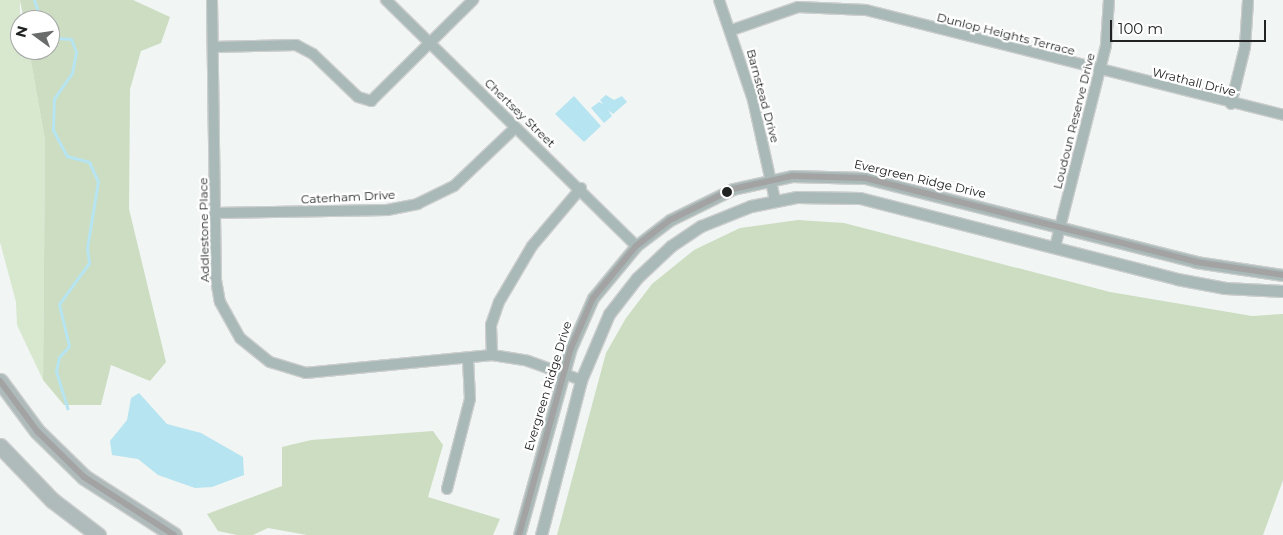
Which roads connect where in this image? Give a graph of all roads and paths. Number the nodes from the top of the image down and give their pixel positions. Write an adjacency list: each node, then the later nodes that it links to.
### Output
1 (212, 0): 9 (street, Addlestone Place)
2 (386, 0): 8 (street, Chertsey Street)
3 (473, 0): 8 (street)
4 (719, 0): 7 (street, Barnstead Drive)
5 (1109, 0): 10 (street, Loudoun Reserve Drive)
6 (1248, 0): 11 (street)
7 (732, 30): 10 (street, Dunlop Heights Terrace); 14 (street, Barnstead Drive)
8 (432, 44): 9 (street); 13 (street, Chertsey Street)
9 (212, 47): 17 (street, Addlestone Place)
10 (1100, 70): 11 (street, Wrathall Drive); 18 (street, Loudoun Reserve Drive)
11 (1231, 104): 12 (street, Wrathall Drive)
12 (1283, 115)
13 (514, 128): 15 (street, Chertsey Street); 17 (street, Caterham Drive)
14 (771, 178): 16 (street, Barnstead Drive); 18 (street, Evergreen Ridge Drive); 19 (street, Evergreen Ridge Drive)
15 (581, 188): 19 (street, Chertsey Street); 23 (street)
16 (775, 200): 20 (street); 26 (street)
17 (215, 213): 24 (street, Addlestone Place)
18 (1060, 228): 20 (street, Loudoun Reserve Drive); 21 (street, Evergreen Ridge Drive)
19 (636, 246): 25 (street, Evergreen Ridge Drive)
20 (1055, 247): 22 (street)
21 (1283, 275)
22 (1283, 291)
23 (492, 355): 24 (street, Addlestone Place); 25 (street, Addlestone Place)
24 (468, 358): 29 (street)
25 (563, 372): 26 (street, Addlestone Place); 32 (street, Evergreen Ridge Drive)
26 (581, 380): 33 (street)
27 (0, 381): 31 (main road)
28 (0, 446): 30 (main road)
29 (447, 489)
30 (98, 535)
31 (174, 535)
32 (519, 535)
33 (540, 535)

